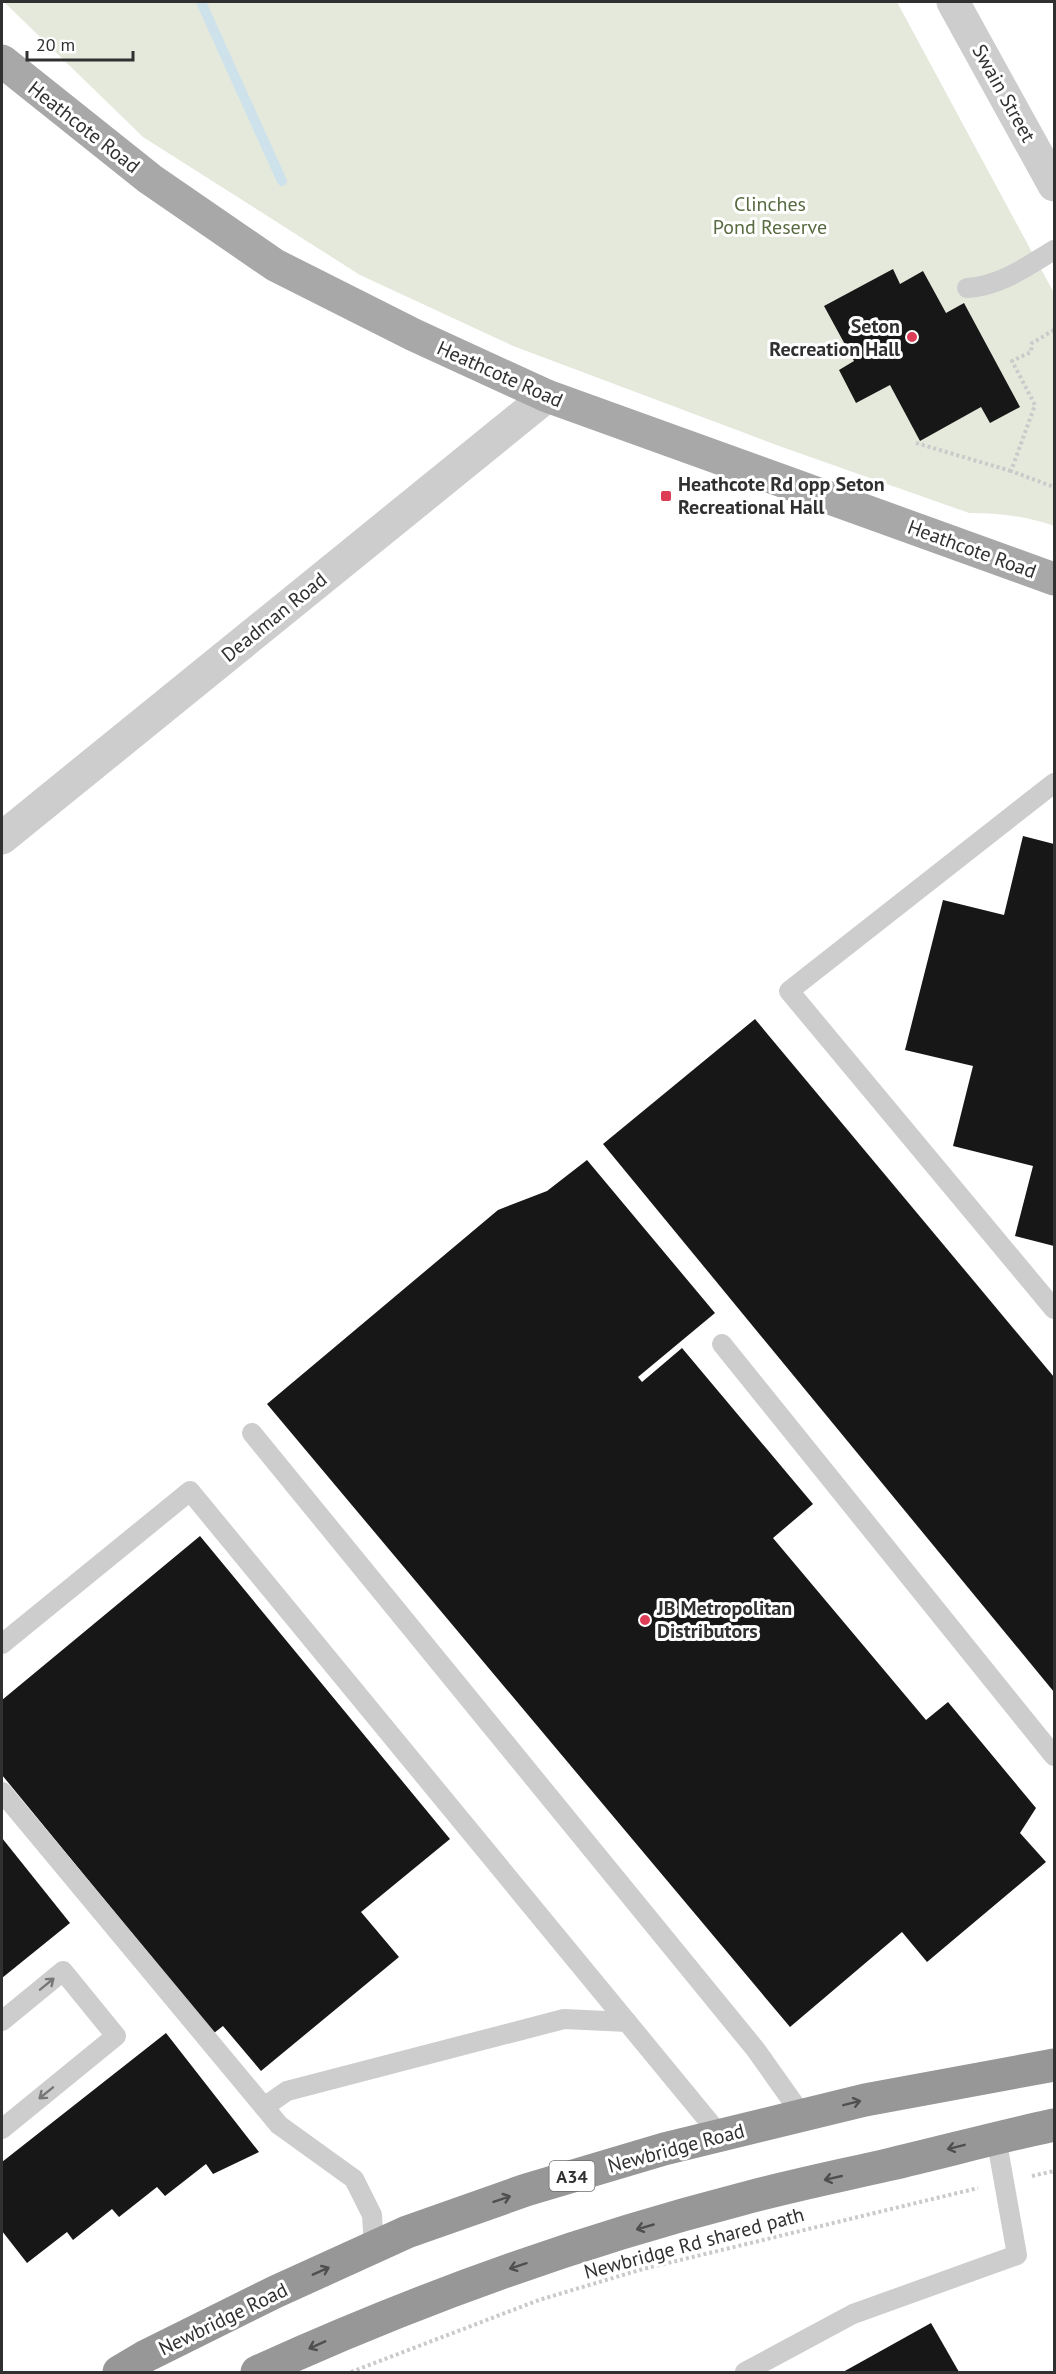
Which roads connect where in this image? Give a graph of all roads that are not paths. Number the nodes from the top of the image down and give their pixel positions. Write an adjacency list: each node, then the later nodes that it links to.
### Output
1 (953, 2): 3 (street, Swain Street)
2 (2, 61): 6 (main road, Heathcote Road)
3 (1054, 185)
4 (1054, 250): 5 (lane)
5 (967, 288)
6 (547, 396): 7 (main road, Heathcote Road); 9 (street, Deadman Road)
7 (1054, 579)
8 (1054, 783): 10 (lane)
9 (2, 838)
10 (1054, 1309)
11 (722, 1344): 14 (lane)
12 (252, 1433): 20 (lane)
13 (2, 1644): 17 (lane)
14 (1054, 1756)
15 (2, 1792): 19 (lane)
16 (2, 2021): 22 (lane, one-way to 22)
17 (627, 2022): 19 (lane); 23 (lane)
18 (1054, 2065): 20 (highway, Newbridge Road / A34, one-way to 18)
19 (264, 2107): 25 (lane)
20 (802, 2115): 23 (highway, Newbridge Road / A34)
21 (1054, 2125): 24 (highway)
22 (2, 2129)
23 (720, 2135): 25 (highway, Newbridge Road / A34, one-way to 23)
24 (996, 2137): 27 (highway, one-way to 27); 28 (lane)
25 (374, 2247): 26 (highway, Newbridge Road / A34, one-way to 25)
26 (119, 2373)
27 (256, 2373)
28 (745, 2373)

